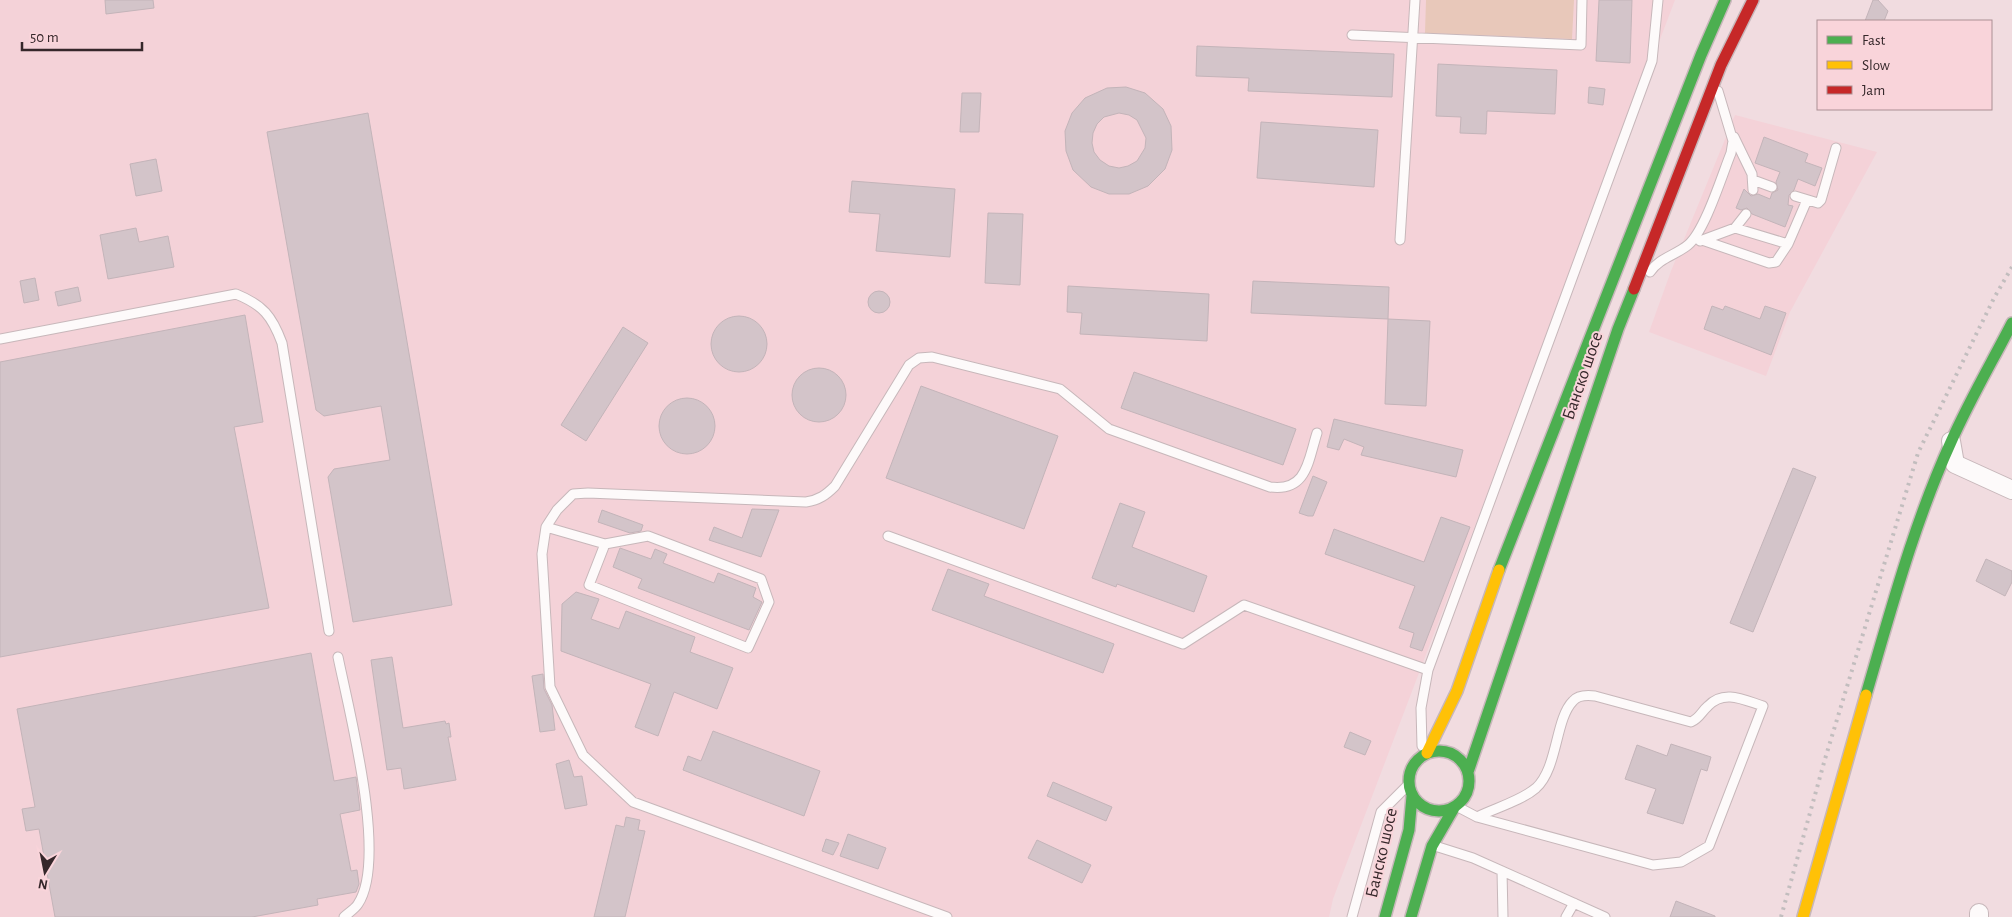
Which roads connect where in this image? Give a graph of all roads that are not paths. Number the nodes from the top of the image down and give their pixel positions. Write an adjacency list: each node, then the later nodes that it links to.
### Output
1 (1416, 0): 7 (lane)
2 (1582, 0): 7 (lane)
3 (1658, 0): 31 (lane)
4 (1725, 0): 32 (main road, Банско шосе)
5 (1753, 0): 8 (main road, Банско шосе)
6 (1352, 35): 7 (lane)
7 (1413, 37): 16 (lane)
8 (1721, 65): 9 (lane); 21 (main road, Банско шосе)
9 (1727, 123): 11 (lane); 19 (lane)
10 (1836, 148): 13 (lane)
11 (1772, 187)
12 (1795, 196): 13 (lane)
13 (1807, 200): 18 (lane)
14 (1746, 214): 15 (lane)
15 (1735, 228): 17 (lane); 18 (lane)
16 (1400, 240)
17 (1702, 240): 18 (lane); 19 (lane)
18 (1788, 244)
19 (1688, 245): 21 (lane)
20 (2012, 323): 24 (main road)
21 (1618, 329): 33 (main road, Банско шосе)
22 (0, 339): 29 (lane)
23 (1317, 433): 26 (lane)
24 (1951, 441): 25 (street); 48 (main road)
25 (2012, 490)
26 (546, 528): 28 (lane); 41 (lane)
27 (888, 536): 31 (lane)
28 (605, 544): 28 (lane)
29 (329, 630)
30 (338, 657): 40 (lane)
31 (1428, 670): 32 (lane)
32 (1424, 754): 33 (main road); 34 (main road)
33 (1468, 772): 35 (main road)
34 (1410, 791): 35 (main road); 42 (lane); 43 (main road, Банско шосе)
35 (1455, 807): 36 (lane); 37 (main road)
36 (1477, 817): 36 (lane)
37 (1432, 846): 38 (lane); 44 (main road)
38 (1502, 871): 39 (lane); 45 (lane)
39 (1574, 903): 46 (lane); 47 (lane)
40 (344, 917)
41 (947, 917)
42 (1352, 917)
43 (1386, 917)
44 (1411, 917)
45 (1502, 917)
46 (1566, 917)
47 (1605, 917)
48 (1803, 917)

